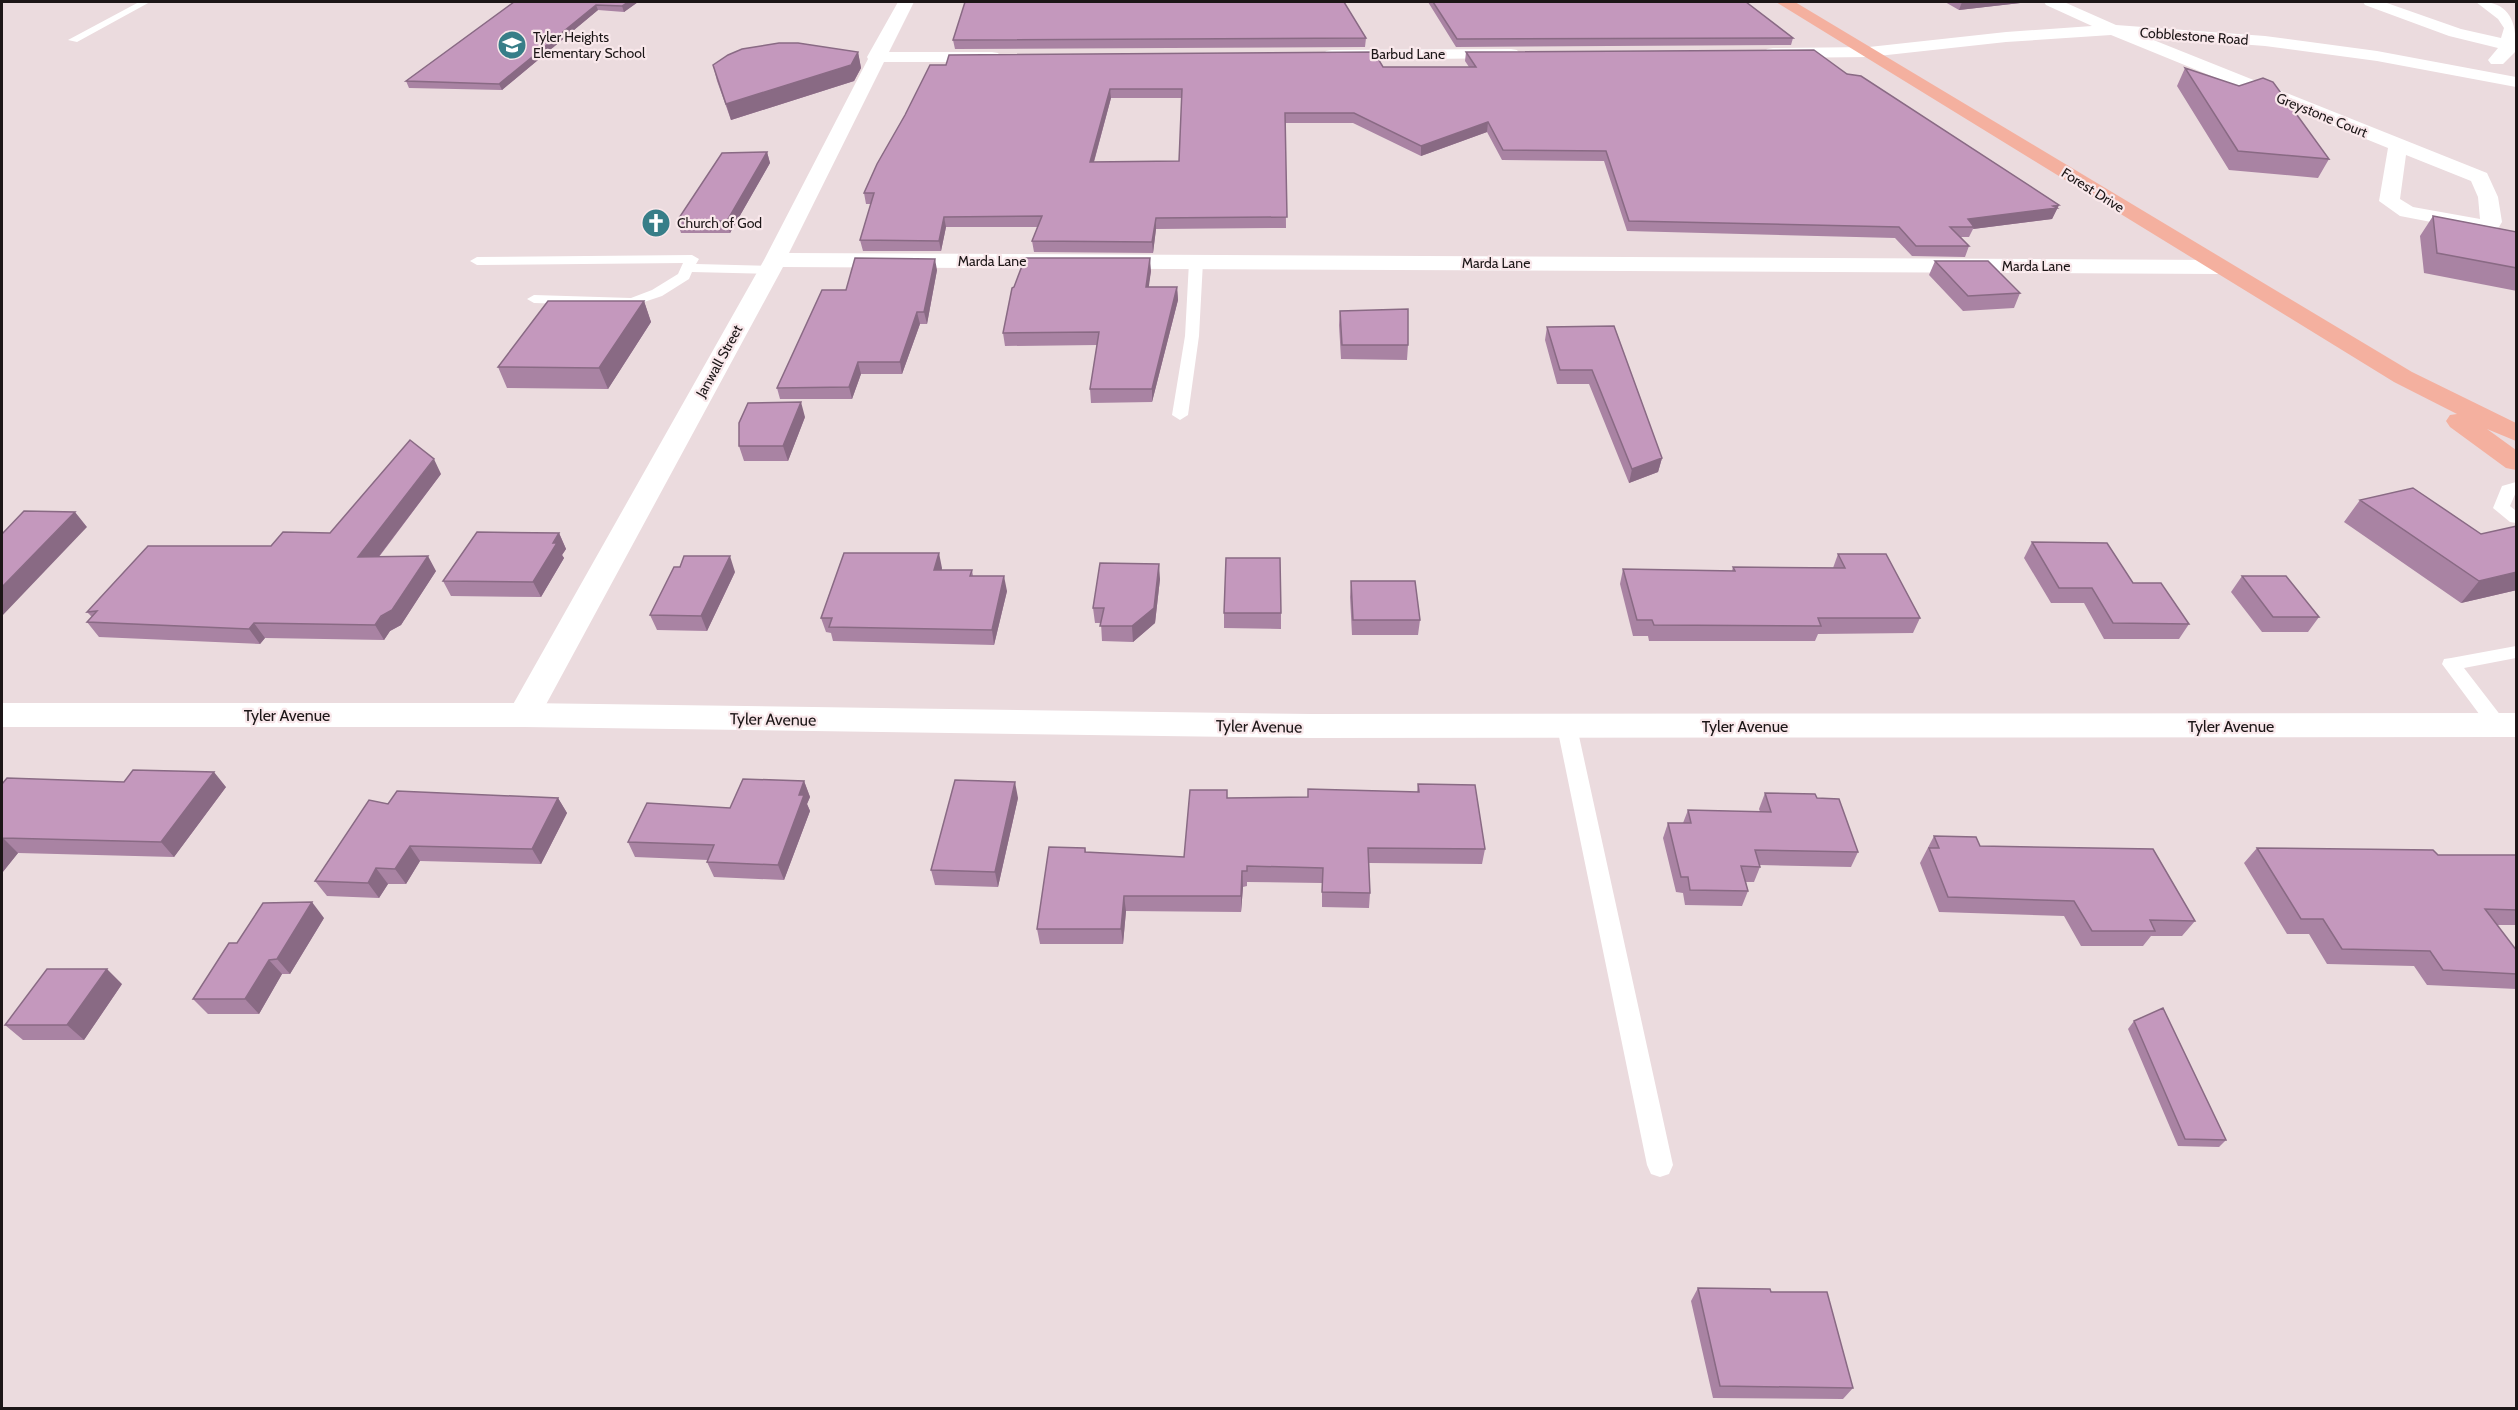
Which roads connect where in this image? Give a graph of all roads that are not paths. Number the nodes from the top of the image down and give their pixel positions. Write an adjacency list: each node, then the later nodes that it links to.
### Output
1 (145, 2): 8 (lane)
2 (906, 2): 14 (street, Janwall Street)
3 (1784, 2): 10 (main road, Forest Drive)
4 (2052, 2): 7 (street, Greystone Court)
5 (2371, 2): 9 (street)
6 (2484, 2): 9 (street)
7 (2113, 30): 10 (street, Cobblestone Road); 16 (street, Cobblestone Road); 18 (street, Greystone Court)
8 (73, 40)
9 (2508, 45): 16 (street)
10 (1869, 52): 11 (street); 22 (main road, Forest Drive)
11 (1752, 53)
12 (1524, 54): 13 (street, Barbud Lane)
13 (1320, 55)
14 (876, 57): 15 (street); 21 (street, Janwall Street)
15 (1008, 57)
16 (2479, 74): 17 (street, Cobblestone Road)
17 (2517, 82)
18 (2398, 145): 18 (street, Greystone Court)
19 (477, 261): 23 (lane, Marda Lane)
20 (1196, 262): 21 (street, Marda Lane); 22 (street, Marda Lane); 26 (lane)
21 (772, 265): 23 (lane, Marda Lane); 33 (street, Janwall Street)
22 (2218, 267): 25 (main road, Forest Drive)
23 (687, 268): 24 (lane)
24 (534, 299)
25 (2403, 377): 27 (main road, Forest Drive); 28 (main road, Forest Drive)
26 (1180, 415)
27 (2517, 432)
28 (2517, 462)
29 (2517, 488): 30 (lane)
30 (2517, 518)
31 (2517, 652): 34 (lane)
32 (2, 715): 33 (street, Tyler Avenue)
33 (524, 715): 35 (street, Tyler Avenue)
34 (2507, 725): 35 (street, Tyler Avenue)
35 (1567, 727): 36 (lane)
36 (1660, 1165)

